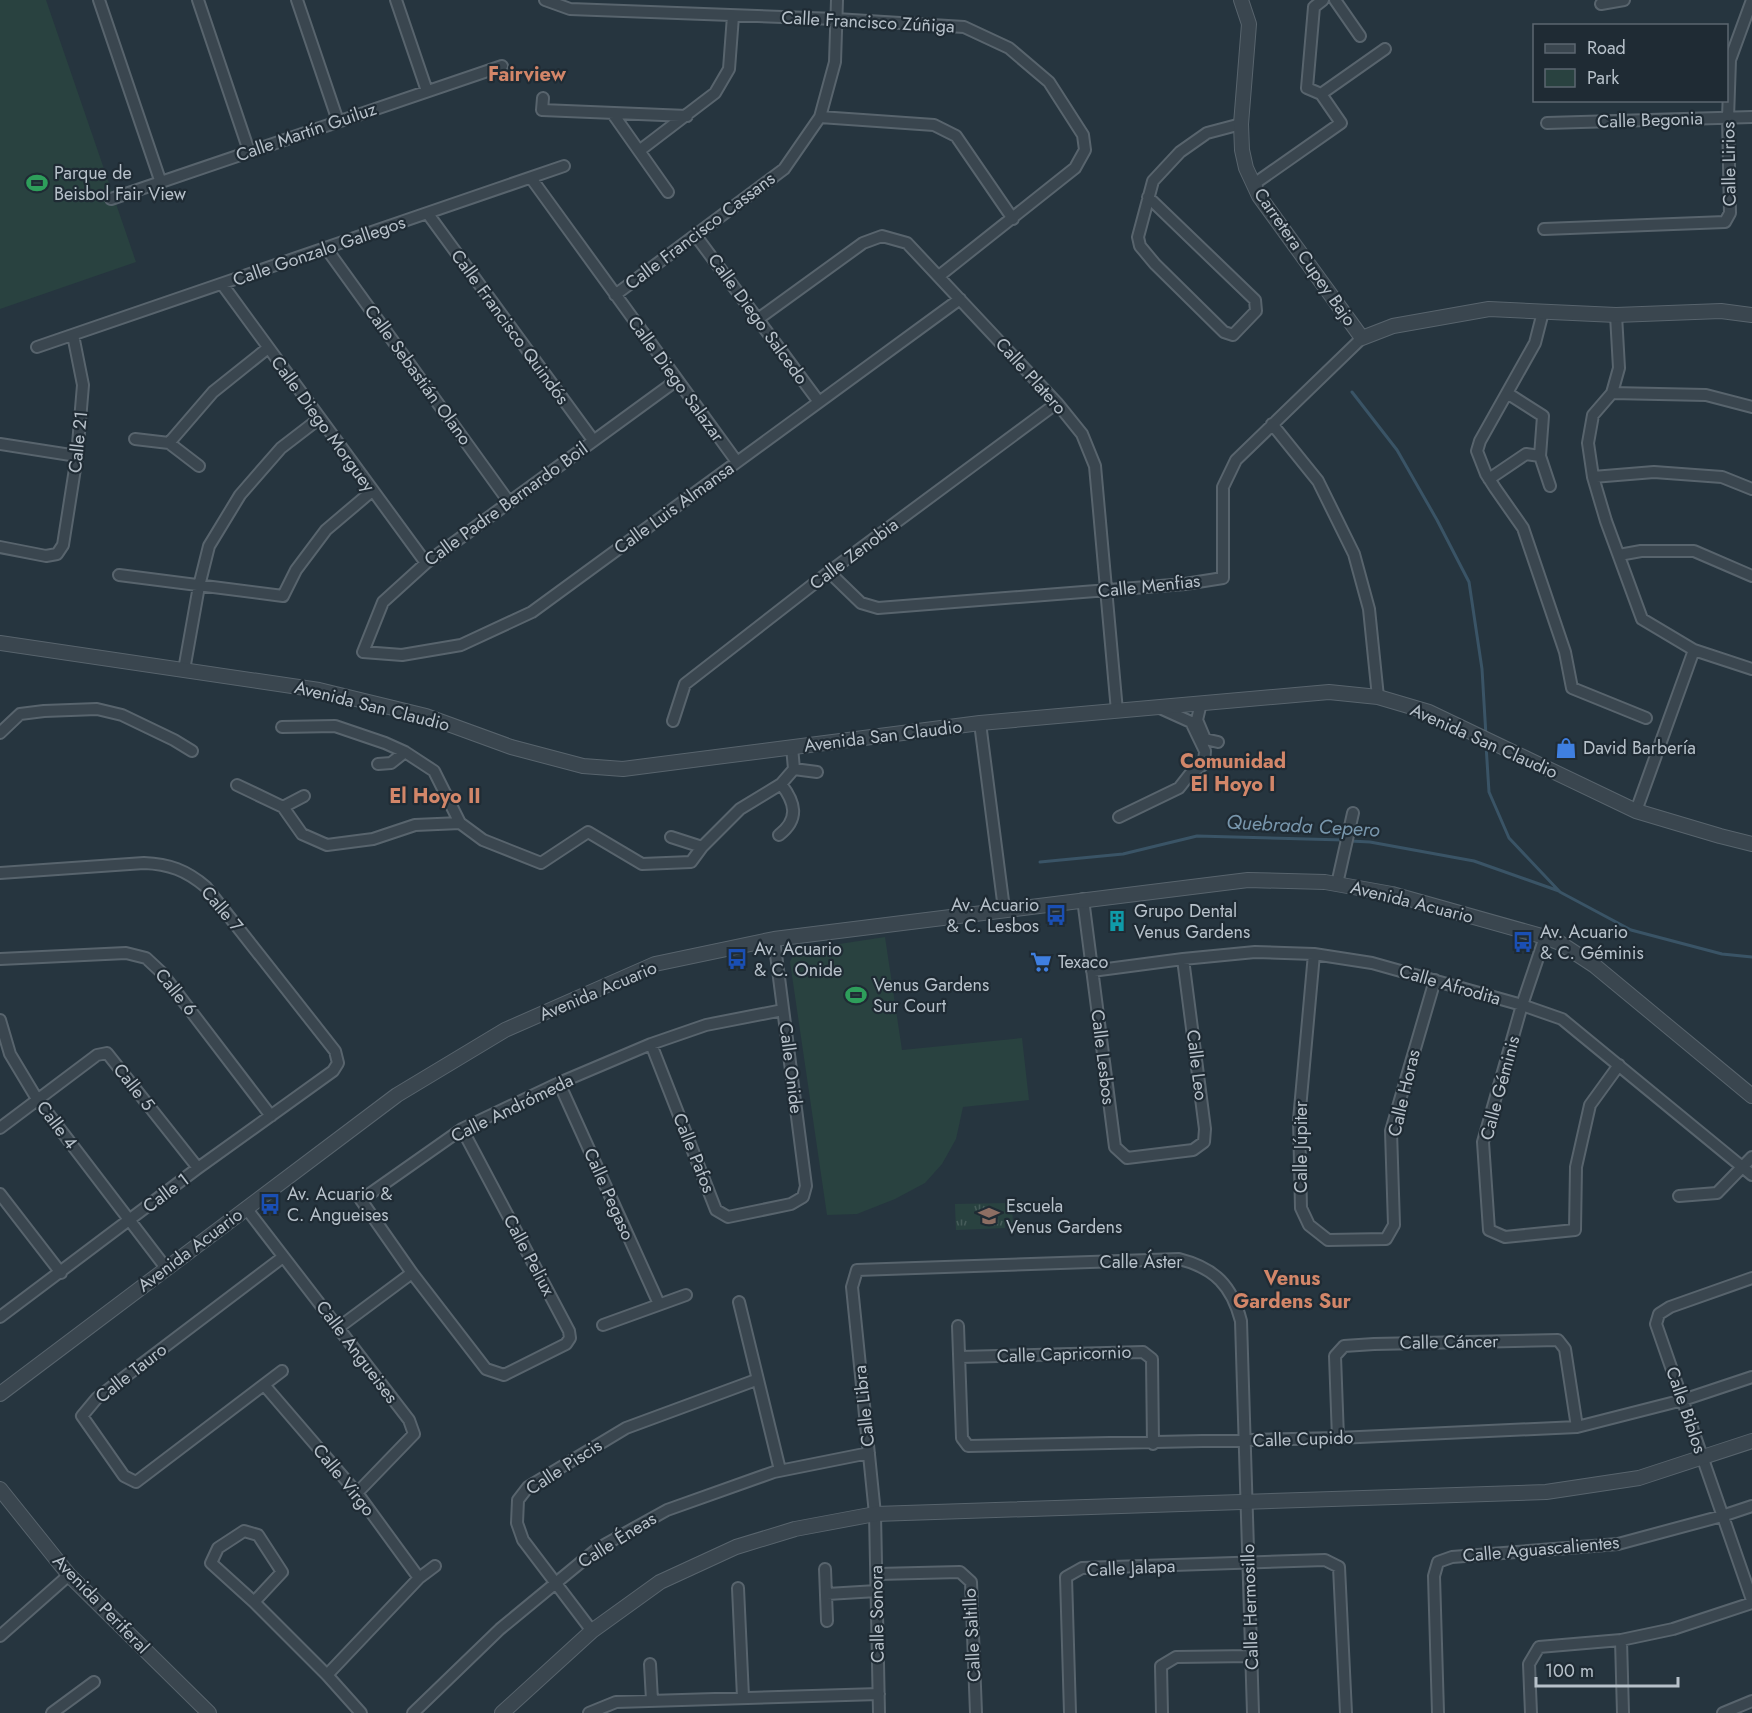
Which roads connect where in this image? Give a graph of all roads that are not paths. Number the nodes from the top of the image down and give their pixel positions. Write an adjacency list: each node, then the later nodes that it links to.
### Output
1 (99, 0): 33 (street)
2 (198, 0): 30 (street)
3 (297, 0): 26 (street)
4 (396, 0): 18 (street)
5 (545, 0): 13 (street, Calle Francisco Zúñiga)
6 (837, 0): 14 (street, Calle Francisco Cassans)
7 (1241, 0): 28 (street, Carretera Cupey Bajo)
8 (1323, 0): 19 (street)
9 (1335, 0): 15 (street)
10 (1624, 0): 12 (street)
11 (1752, 0): 25 (street, Calle Lirios)
12 (1601, 4)
13 (733, 16): 14 (street, Calle Francisco Zúñiga); 22 (street)
14 (836, 20): 23 (street, Calle Francisco Cassans); 39 (street, Calle Francisco Zúñiga)
15 (1360, 36)
16 (1385, 49): 19 (street)
17 (502, 66): 18 (street, Calle Martín Guiluz)
18 (427, 91): 26 (street, Calle Martín Guiluz)
19 (1321, 94): 34 (street)
20 (543, 98): 21 (street)
21 (613, 114): 22 (street); 29 (street)
22 (687, 116): 29 (street)
23 (820, 117): 39 (street); 41 (street, Calle Francisco Cassans)
24 (1752, 117): 25 (street, Calle Begonia)
25 (1728, 118): 27 (street, Calle Begonia); 40 (street, Calle Lirios)
26 (338, 121): 30 (street, Calle Martín Guiluz)
27 (1547, 123)
28 (1241, 124): 34 (street, Carretera Cupey Bajo); 36 (street)
29 (639, 150): 35 (street)
30 (249, 151): 33 (street, Calle Martín Guiluz)
31 (564, 166): 32 (street, Calle Gonzalo Gallegos)
32 (531, 178): 38 (street, Calle Gonzalo Gallegos); 45 (street, Calle Diego Salazar)
33 (160, 180): 37 (street, Calle Martín Guiluz)
34 (1254, 184): 52 (street, Carretera Cupey Bajo)
35 (668, 192)
36 (1148, 197): 36 (street)
37 (111, 198)
38 (428, 214): 42 (street, Calle Gonzalo Gallegos); 64 (street, Calle Francisco Quindós)
39 (1013, 219): 43 (street, Calle Francisco Zúñiga)
40 (1544, 229)
41 (696, 236): 45 (street, Calle Francisco Cassans); 50 (street, Calle Diego Salcedo)
42 (326, 248): 44 (street, Calle Gonzalo Gallegos); 76 (street, Calle Sebastián Olano)
43 (939, 276): 46 (street, Calle Platero); 50 (street, Calle Platero)
44 (222, 284): 51 (street, Calle Gonzalo Gallegos); 54 (street, Calle Diego Morguey)
45 (615, 295): 55 (street, Calle Diego Salazar)
46 (960, 299): 58 (street, Calle Luis Almansa); 59 (street, Calle Platero)
47 (1543, 312): 48 (street, Carretera Cupey Bajo); 52 (street, Carretera Cupey Bajo); 56 (street)
48 (1616, 315): 49 (street, Carretera Cupey Bajo); 57 (street)
49 (1752, 315)
50 (758, 319): 58 (street, Calle Diego Salcedo)
51 (73, 335): 53 (street, Calle Gonzalo Gallegos); 67 (street, Calle 21)
52 (1362, 338): 62 (street, Calle Menfias)
53 (37, 347)
54 (268, 348): 61 (street, Calle Diego Morguey); 65 (street)
55 (677, 380): 64 (street, Calle Padre Bernardo Boil); 69 (street, Calle Diego Salazar)
56 (1508, 393): 68 (street); 72 (street)
57 (1612, 393): 60 (street); 71 (street)
58 (819, 402): 69 (street, Calle Luis Almansa)
59 (1057, 403): 80 (street, Calle Zenobia); 84 (street, Calle Platero)
60 (1752, 407)
61 (320, 418): 75 (street, Calle Diego Morguey); 83 (street)
62 (1272, 424): 84 (street, Calle Menfias); 90 (street)
63 (135, 439): 65 (street)
64 (593, 440): 76 (street, Calle Padre Bernardo Boil)
65 (169, 443): 70 (street)
66 (0, 444): 67 (street)
67 (77, 456): 77 (street, Calle 21)
68 (1540, 456): 72 (street); 73 (street)
69 (737, 462): 87 (street, Calle Luis Almansa)
70 (199, 466)
71 (1593, 477): 74 (street); 78 (street)
72 (1489, 479): 94 (street)
73 (1550, 486)
74 (1752, 489)
75 (372, 491): 79 (street, Calle Diego Morguey); 83 (street)
76 (509, 502): 79 (street, Calle Padre Bernardo Boil)
77 (0, 547)
78 (1619, 555): 82 (street); 86 (street)
79 (426, 563): 87 (street, Calle Padre Bernardo Boil)
80 (830, 572): 84 (street, Calle Menfias); 95 (street, Calle Zenobia)
81 (119, 575): 83 (street)
82 (1752, 576)
83 (199, 586): 89 (street)
84 (1107, 591): 93 (street, Calle Platero)
85 (0, 643): 89 (street, Avenida San Claudio)
86 (1694, 650): 88 (street); 110 (street)
87 (363, 652)
88 (1752, 669)
89 (184, 670): 100 (street, Avenida San Claudio)
90 (1378, 697): 91 (street, Avenida San Claudio); 110 (street, Avenida San Claudio)
91 (1201, 704): 92 (street, Avenida San Claudio); 99 (street)
92 (1159, 707): 93 (street, Avenida San Claudio); 112 (street)
93 (1117, 711): 96 (street, Avenida San Claudio)
94 (1646, 718)
95 (673, 722)
96 (980, 723): 100 (street, Avenida San Claudio); 121 (street)
97 (282, 727): 102 (street)
98 (0, 733): 101 (street)
99 (1218, 742)
100 (792, 747): 104 (street)
101 (192, 751)
102 (405, 752): 103 (street); 113 (street)
103 (378, 764)
104 (794, 769): 105 (street); 106 (street)
105 (817, 772)
106 (781, 784): 114 (street); 117 (street)
107 (237, 785): 109 (street)
108 (304, 796): 109 (street)
109 (283, 807): 113 (street)
110 (1636, 811): 116 (street, Avenida San Claudio)
111 (1353, 813): 119 (street)
112 (1119, 817)
113 (460, 823): 117 (street)
114 (779, 835)
115 (671, 837): 117 (street)
116 (1752, 844)
117 (702, 846)
118 (0, 873): 134 (street, Calle 7)
119 (1337, 884): 120 (street, Avenida Acuario); 122 (street, Avenida Acuario)
120 (1083, 899): 121 (street, Avenida Acuario); 127 (street, Calle Lesbos)
121 (1004, 909): 123 (street, Avenida Acuario)
122 (1545, 937): 129 (street, Calle Géminis); 136 (street, Avenida Acuario)
123 (774, 939): 130 (street, Calle Onide); 148 (street, Avenida Acuario)
124 (1314, 954): 125 (street, Calle Afrodita); 128 (street, Calle Afrodita); 149 (street, Calle Júpiter)
125 (1183, 959): 127 (street, Calle Afrodita); 141 (street, Calle Leo)
126 (0, 960): 138 (street, Calle 6)
127 (1092, 971): 141 (street, Calle Lesbos)
128 (1435, 980): 129 (street, Calle Afrodita); 149 (street, Calle Horas)
129 (1522, 1005): 133 (street, Calle Afrodita); 133 (street, Calle Géminis)
130 (783, 1010): 132 (street, Calle Andrómeda); 147 (street, Calle Onide)
131 (0, 1020): 137 (street, Calle 4)
132 (651, 1044): 135 (street, Calle Andrómeda); 147 (street, Calle Pafos)
133 (1619, 1065): 144 (street, Calle Afrodita)
134 (333, 1071): 138 (street, Calle 1)
135 (559, 1083): 140 (street, Calle Andrómeda); 159 (street, Calle Pegaso)
136 (1752, 1096)
137 (37, 1099): 139 (street, Calle 5); 143 (street, Calle 5); 150 (street, Calle 4)
138 (271, 1116): 143 (street, Calle 1)
139 (0, 1128)
140 (462, 1129): 154 (street, Calle Andrómeda); 165 (street, Calle Peliux)
141 (1178, 1152)
142 (1752, 1156): 144 (street)
143 (198, 1168): 150 (street, Calle 1)
144 (1748, 1171): 146 (street)
145 (0, 1194): 153 (street)
146 (1678, 1196)
147 (803, 1197)
148 (246, 1208): 151 (street, Calle Angueises); 152 (street, Avenida Acuario)
149 (1393, 1209)
150 (130, 1220): 152 (street, Calle 4); 153 (street, Calle 1)
151 (284, 1257): 163 (street, Calle Angueises); 169 (street, Calle Tauro)
152 (166, 1268): 170 (street, Avenida Acuario)
153 (60, 1273): 160 (street, Calle 1)
154 (412, 1273): 163 (street); 165 (street, Calle Andrómeda)
155 (1752, 1278): 171 (street, Calle Biblos)
156 (686, 1295): 159 (street)
157 (853, 1299): 174 (street, Calle Áster); 177 (street, Calle Libra)
158 (739, 1302): 168 (street)
159 (659, 1304): 161 (street)
160 (0, 1317)
161 (603, 1325)
162 (958, 1326): 164 (street, Calle Cupido)
163 (339, 1328): 181 (street, Calle Angueises)
164 (960, 1357): 176 (street, Calle Cupido); 176 (street, Calle Capricornio)
165 (529, 1363)
166 (282, 1371): 169 (street)
167 (1752, 1377): 171 (street, Calle Cupido)
168 (756, 1380): 179 (street); 192 (street, Calle Piscis)
169 (265, 1386): 181 (street, Calle Virgo)
170 (0, 1394)
171 (1683, 1400): 172 (street, Calle Cupido); 178 (street, Calle Biblos)
172 (1577, 1427): 173 (street, Calle Cupido); 173 (street, Calle Cáncer)
173 (1338, 1438): 174 (street, Calle Cupido)
174 (1245, 1441): 176 (street, Calle Cupido); 182 (street, Calle Áster)
175 (1752, 1441): 178 (street)
176 (1153, 1444)
177 (869, 1453): 179 (street, Calle Éneas); 184 (street, Calle Libra)
178 (1702, 1458): 182 (street); 185 (street, Calle Biblos)
179 (780, 1470): 192 (street, Calle Éneas)
180 (0, 1489): 190 (street, Avenida Periferal)
181 (357, 1493): 191 (street, Calle Virgo)
182 (1247, 1502): 184 (street); 186 (street, Calle Hermosillo)
183 (1752, 1506): 185 (street)
184 (875, 1514): 189 (street, Calle Sonora); 199 (street)
185 (1722, 1516): 196 (street, Calle Biblos); 223 (street, Calle Aguascalientes)
186 (1249, 1563): 202 (street, Calle Hermosillo); 219 (street, Calle Jalapa); 222 (street, Calle Jalapa)
187 (435, 1566): 191 (street)
188 (825, 1569): 195 (street)
189 (877, 1574): 194 (street, Calle Sonora); 218 (street, Calle Saltillo)
190 (69, 1575): 200 (street); 212 (street, Avenida Periferal)
191 (419, 1578): 204 (street)
192 (556, 1581): 199 (street, Calle Piscis); 214 (street, Calle Éneas)
193 (738, 1588): 207 (street)
194 (876, 1591): 195 (street); 206 (street, Calle Sonora)
195 (827, 1594): 198 (street)
196 (1752, 1601): 201 (street)
197 (254, 1602): 197 (street); 204 (street)
198 (827, 1621)
199 (592, 1631): 215 (street)
200 (0, 1636)
201 (1621, 1640): 224 (street); 225 (street)
202 (1252, 1656): 220 (street); 221 (street, Calle Hermosillo)
203 (650, 1664): 208 (street)
204 (327, 1675): 213 (street)
205 (94, 1682): 210 (street)
206 (879, 1694): 207 (street); 217 (street, Calle Sonora)
207 (743, 1697): 208 (street)
208 (652, 1700): 216 (street)
209 (1752, 1701): 226 (street)
210 (65, 1709): 211 (street)
211 (52, 1713)
212 (209, 1713)
213 (361, 1713)
214 (413, 1713)
215 (502, 1713)
216 (589, 1713)
217 (879, 1713)
218 (976, 1713)
219 (1070, 1713)
220 (1162, 1713)
221 (1253, 1713)
222 (1346, 1713)
223 (1438, 1713)
224 (1531, 1713)
225 (1623, 1713)
226 (1723, 1713)

